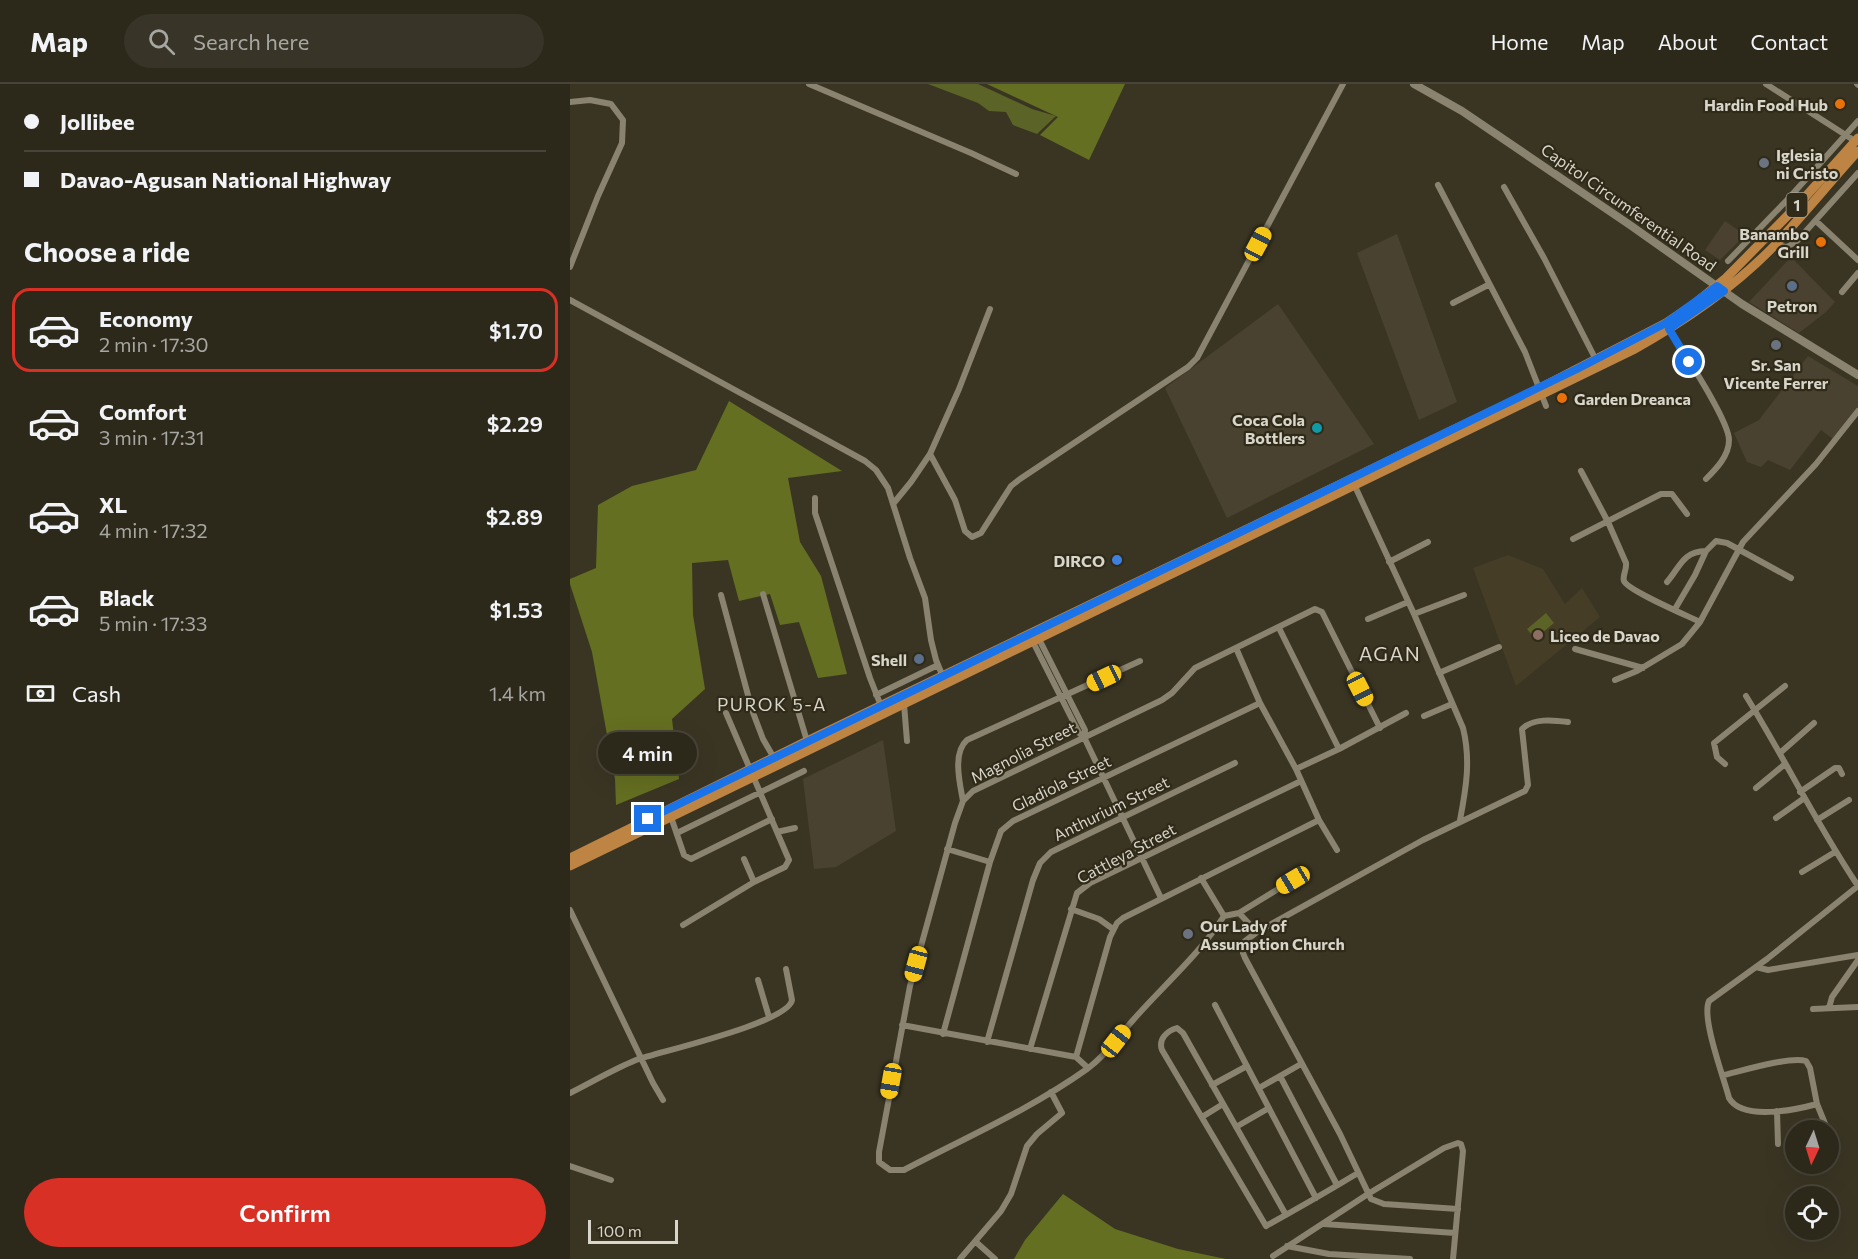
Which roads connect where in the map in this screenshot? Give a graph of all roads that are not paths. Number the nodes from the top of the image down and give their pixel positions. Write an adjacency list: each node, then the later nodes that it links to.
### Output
1 (809, 84): 5 (street)
2 (1343, 84): 33 (street)
3 (1414, 84): 22 (main road, Capitol Circumferential Road)
4 (1766, 84): 8 (street)
5 (819, 86): 11 (street)
6 (570, 102): 19 (street)
7 (1858, 121): 8 (street)
8 (1845, 134): 9 (street); 18 (street)
9 (1857, 144): 10 (highway, 1); 22 (highway, 1)
10 (1846, 164): 12 (street); 16 (highway, 1)
11 (1016, 174)
12 (1858, 174): 15 (street)
13 (1438, 185): 21 (street)
14 (1504, 187): 28 (street)
15 (1816, 221): 16 (street); 17 (street)
16 (1774, 245): 22 (highway, 1)
17 (1858, 260)
18 (1728, 261)
19 (570, 267)
20 (1858, 273): 23 (street)
21 (1488, 285): 25 (street); 30 (street)
22 (1721, 289): 27 (highway, 1); 28 (highway, 1); 29 (main road, Capitol Circumferential Road)
23 (1842, 292)
24 (570, 300): 38 (street)
25 (1453, 303)
26 (990, 309): 33 (street)
27 (1669, 329): 30 (highway, 1); 35 (street)
28 (1596, 360): 30 (highway, 1)
29 (1858, 375)
30 (1541, 391): 31 (street); 36 (highway, 1)
31 (1546, 406)
32 (1858, 411): 43 (street)
33 (930, 454): 38 (street)
34 (1581, 471): 40 (street)
35 (1706, 479)
36 (1353, 482): 45 (street); 57 (highway, 1)
37 (815, 498): 68 (street)
38 (893, 504): 62 (street)
39 (1687, 514): 40 (street)
40 (1608, 522): 41 (street); 52 (street)
41 (1574, 539)
42 (1428, 542): 45 (street)
43 (1740, 550): 44 (street); 46 (street); 55 (street)
44 (1706, 551): 47 (street); 52 (street)
45 (1389, 562): 51 (street)
46 (1791, 578)
47 (1667, 582)
48 (721, 594): 87 (street)
49 (763, 594): 83 (street)
50 (1464, 595): 53 (street)
51 (1408, 602): 53 (street); 54 (street)
52 (1675, 609): 55 (street)
53 (1414, 615): 64 (street)
54 (1368, 619)
55 (1700, 622): 63 (street)
56 (1279, 628): 59 (street, Magnolia Street); 81 (street, Magnolia Street); 85 (street)
57 (1034, 637): 65 (highway, 1); 70 (street)
58 (1499, 647): 64 (street)
59 (1236, 648): 71 (street); 82 (street, Magnolia Street)
60 (1575, 648): 63 (street)
61 (1140, 661): 70 (street)
62 (938, 665): 65 (street); 68 (street)
63 (1643, 668): 66 (street)
64 (1439, 674): 73 (street)
65 (945, 680): 72 (highway, 1); 74 (highway, 1)
66 (1615, 680)
67 (1785, 687): 75 (street)
68 (876, 694): 74 (street)
69 (1746, 696): 75 (street)
70 (1064, 697): 82 (street); 101 (street)
71 (1260, 703): 91 (street); 95 (street, Gladiola Street)
72 (904, 704): 84 (street); 93 (highway, 1)
73 (1452, 704): 78 (street); 107 (street)
74 (881, 706): 83 (highway, 1)
75 (1754, 710): 86 (street); 89 (street)
76 (1406, 712): 81 (street)
77 (726, 713): 93 (street)
78 (1424, 716)
79 (1568, 723): 107 (street)
80 (1814, 723): 86 (street)
81 (1380, 728): 85 (street)
82 (1084, 736): 95 (street); 101 (street, Magnolia Street)
83 (807, 741): 87 (highway, 1)
84 (907, 741)
85 (1340, 749): 91 (street)
86 (1780, 753): 90 (street)
87 (774, 758): 93 (highway, 1)
88 (1235, 763): 103 (street, Anthurium Street)
89 (1725, 764)
90 (1785, 764): 97 (street); 99 (street)
91 (1296, 769): 96 (street)
92 (804, 771): 98 (street)
93 (752, 773): 98 (street); 102 (highway, 1); 115 (highway, 1)
94 (1842, 774): 99 (street)
95 (1103, 778): 103 (street); 118 (street, Gladiola Street)
96 (1301, 781): 106 (street); 116 (street, Cattleya Street)
97 (1756, 788)
98 (760, 792): 105 (street); 111 (street)
99 (1802, 795): 104 (street); 108 (street)
100 (1849, 800): 108 (street)
101 (963, 801): 112 (street, Magnolia Street)
102 (671, 817): 111 (street); 119 (highway, 1)
103 (1123, 818): 116 (street); 147 (street, Anthurium Street)
104 (1776, 818)
105 (772, 819): 110 (street); 111 (street)
106 (1319, 820): 113 (street); 121 (street)
107 (1460, 820): 132 (street)
108 (1817, 820): 114 (street)
109 (795, 828): 110 (street)
110 (777, 832): 123 (street)
111 (677, 833)
112 (947, 849): 118 (street); 145 (street, Magnolia Street)
113 (1337, 850)
114 (1835, 852): 120 (street); 124 (street)
115 (570, 858)
116 (1143, 858): 125 (street); 126 (street, Cattleya Street)
117 (744, 859): 123 (street)
118 (990, 862): 146 (street, Gladiola Street)
119 (570, 866)
120 (1802, 872)
121 (1201, 878): 125 (street); 129 (street)
122 (1293, 880): 128 (street)
123 (754, 882): 130 (street)
124 (1858, 886): 134 (street)
125 (1161, 898): 131 (street)
126 (1071, 909): 131 (street); 148 (street, Cattleya Street)
127 (570, 910): 150 (street)
128 (1239, 913): 129 (street); 132 (street)
129 (1224, 916): 153 (street)
130 (683, 925)
131 (1113, 929): 149 (street)
132 (1257, 932): 151 (street)
133 (1858, 955): 138 (street)
134 (1767, 959): 136 (street); 138 (street)
135 (1858, 960): 142 (street)
136 (1756, 967): 138 (street); 154 (street)
137 (786, 969): 144 (street)
138 (1768, 970)
139 (758, 980): 144 (street)
140 (1215, 1005): 152 (street)
141 (1858, 1007): 142 (street)
142 (1829, 1008): 143 (street)
143 (1813, 1009)
144 (769, 1017): 150 (street)
145 (902, 1025): 146 (street); 158 (street, Magnolia Street)
146 (943, 1034): 147 (street)
147 (987, 1042): 148 (street)
148 (1030, 1049): 149 (street)
149 (1076, 1057): 153 (street)
150 (641, 1059): 159 (street); 160 (street)
151 (1301, 1064): 155 (street); 170 (street)
152 (1247, 1066): 156 (street); 157 (street)
153 (1088, 1068): 158 (street)
154 (1724, 1075): 162 (street); 164 (street)
155 (1280, 1076): 157 (street); 172 (street)
156 (1212, 1084): 161 (street); 165 (street)
157 (1259, 1088): 163 (street)
158 (1051, 1092): 180 (street)
159 (570, 1093)
160 (663, 1100)
161 (1223, 1104): 165 (street); 167 (street)
162 (1817, 1104): 164 (street); 166 (street)
163 (1269, 1108): 167 (street); 174 (street)
164 (1777, 1111): 168 (street)
165 (1202, 1117): 176 (street)
166 (1824, 1120)
167 (1236, 1127): 176 (street)
168 (1778, 1144)
169 (570, 1166): 171 (street)
170 (1358, 1173): 172 (street); 173 (street)
171 (611, 1179)
172 (1337, 1185): 174 (street)
173 (1368, 1194): 175 (street); 175 (street); 177 (street)
174 (1316, 1198): 176 (street)
175 (1458, 1209): 178 (street)
176 (1286, 1215)
177 (1323, 1224): 178 (street); 179 (street)
178 (1455, 1233): 187 (street)
179 (1297, 1240): 181 (street); 182 (street)
180 (976, 1242): 184 (street); 185 (street)
181 (1287, 1246): 182 (street); 183 (street)
182 (1300, 1249): 186 (street)
183 (1273, 1256)
184 (960, 1259)
185 (995, 1259)
186 (1410, 1259)
187 (1453, 1259)

